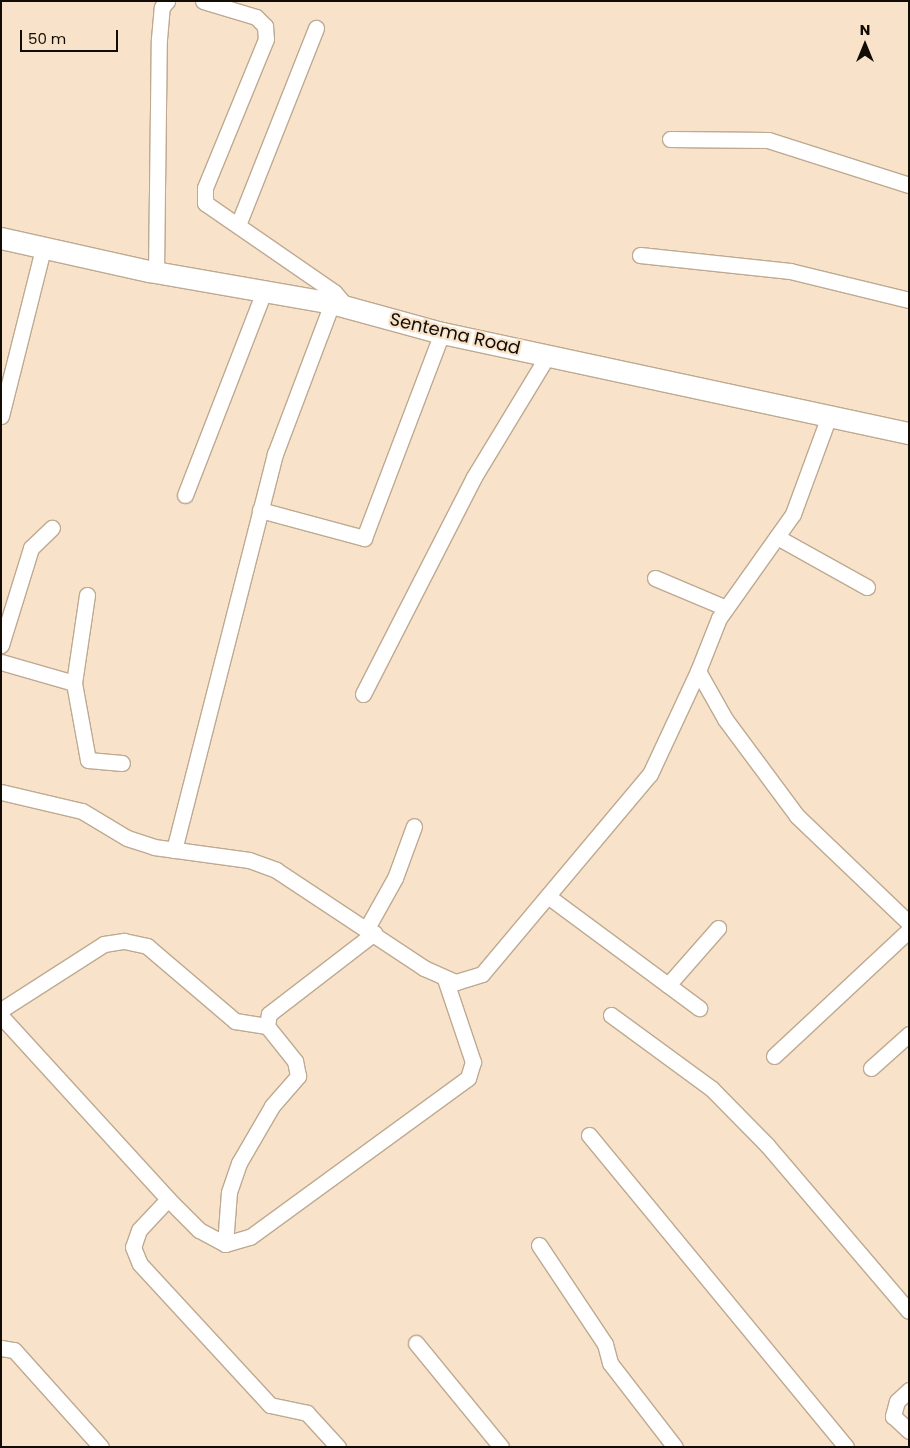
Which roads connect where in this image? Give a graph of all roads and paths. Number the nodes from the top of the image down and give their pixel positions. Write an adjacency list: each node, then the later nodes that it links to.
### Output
1 (167, 1): 10 (street)
2 (203, 1): 6 (street)
3 (316, 28): 6 (street)
4 (670, 139): 5 (street)
5 (909, 186)
6 (238, 225): 13 (street)
7 (1, 238): 8 (main road, Sentema Road)
8 (44, 245): 10 (main road, Sentema Road); 16 (street)
9 (640, 255): 12 (street)
10 (156, 272): 11 (main road, Sentema Road)
11 (265, 289): 13 (main road, Sentema Road); 19 (street)
12 (909, 300)
13 (340, 306): 14 (main road, Sentema Road); 20 (street)
14 (442, 334): 15 (main road, Sentema Road); 20 (street)
15 (548, 355): 17 (main road, Sentema Road); 31 (street)
16 (1, 416)
17 (829, 416): 18 (main road, Sentema Road); 22 (street)
18 (909, 433)
19 (185, 495)
20 (260, 510): 35 (street)
21 (52, 528): 27 (street)
22 (776, 537): 24 (street); 26 (street)
23 (655, 578): 26 (street)
24 (866, 587)
25 (87, 595): 30 (street)
26 (726, 608): 29 (street)
27 (1, 645)
28 (1, 662): 30 (street)
29 (698, 671): 36 (street); 37 (street)
30 (74, 683): 32 (street)
31 (363, 694)
32 (122, 763)
33 (1, 792): 35 (street)
34 (414, 826): 39 (street)
35 (174, 850): 39 (street)
36 (549, 897): 41 (street); 42 (street)
37 (909, 923)
38 (718, 928): 42 (street)
39 (370, 930): 41 (street); 47 (street)
40 (909, 930): 49 (street)
41 (445, 979): 53 (street)
42 (668, 985): 43 (street)
43 (699, 1008)
44 (1, 1010): 47 (street)
45 (611, 1015): 55 (street)
46 (1, 1016): 52 (street)
47 (267, 1026): 53 (street)
48 (909, 1034): 50 (street)
49 (774, 1056)
50 (871, 1068)
51 (589, 1135): 64 (street)
52 (168, 1199): 53 (street); 61 (street)
53 (225, 1244)
54 (539, 1245): 63 (street)
55 (909, 1311)
56 (416, 1343): 62 (street)
57 (1, 1348): 60 (street)
58 (909, 1390): 59 (street)
59 (909, 1431)
60 (101, 1447)
61 (338, 1447)
62 (501, 1447)
63 (674, 1447)
64 (846, 1447)

